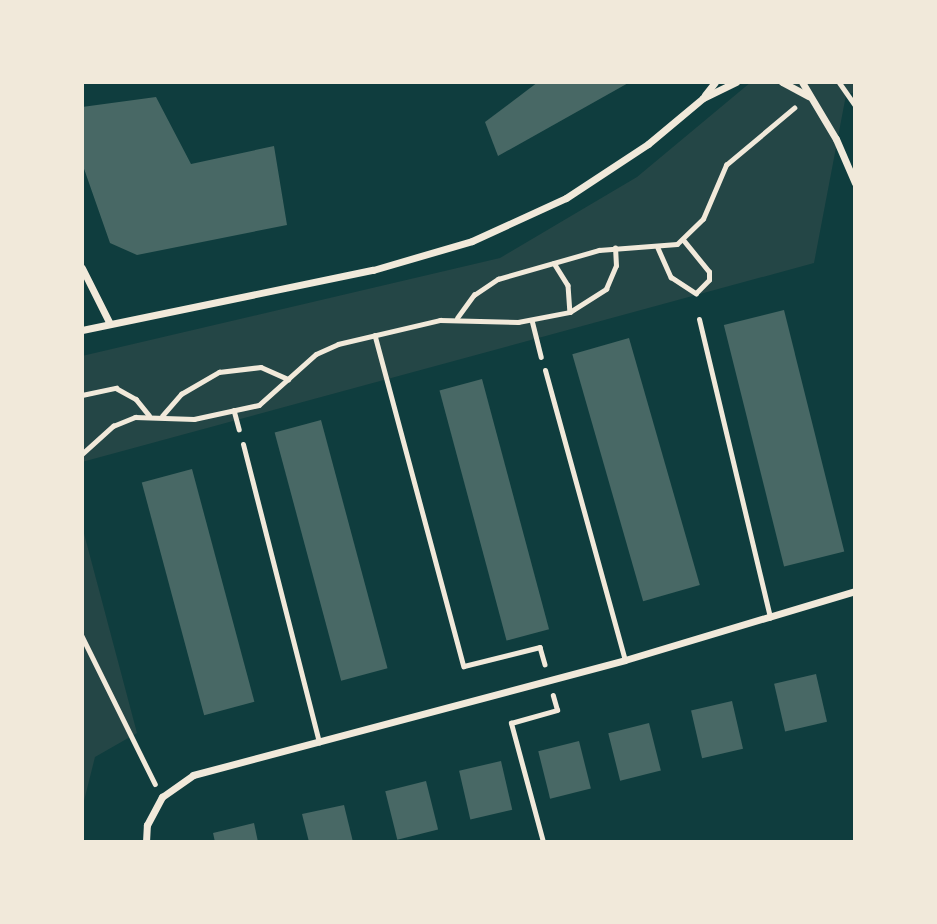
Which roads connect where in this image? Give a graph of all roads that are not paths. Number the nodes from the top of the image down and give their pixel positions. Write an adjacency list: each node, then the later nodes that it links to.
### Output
1 (715, 82): 6 (street)
2 (736, 82): 6 (street)
3 (782, 82): 5 (street)
4 (802, 82): 5 (street)
5 (809, 97): 7 (street)
6 (703, 99): 10 (street)
7 (855, 183)
8 (82, 268): 10 (street)
9 (699, 320): 15 (lane)
10 (109, 322): 11 (street)
11 (82, 330)
12 (545, 370): 16 (lane)
13 (243, 444): 17 (lane)
14 (855, 591): 15 (street)
15 (770, 618): 16 (street)
16 (625, 660): 17 (street)
17 (318, 741): 18 (street)
18 (146, 842)

